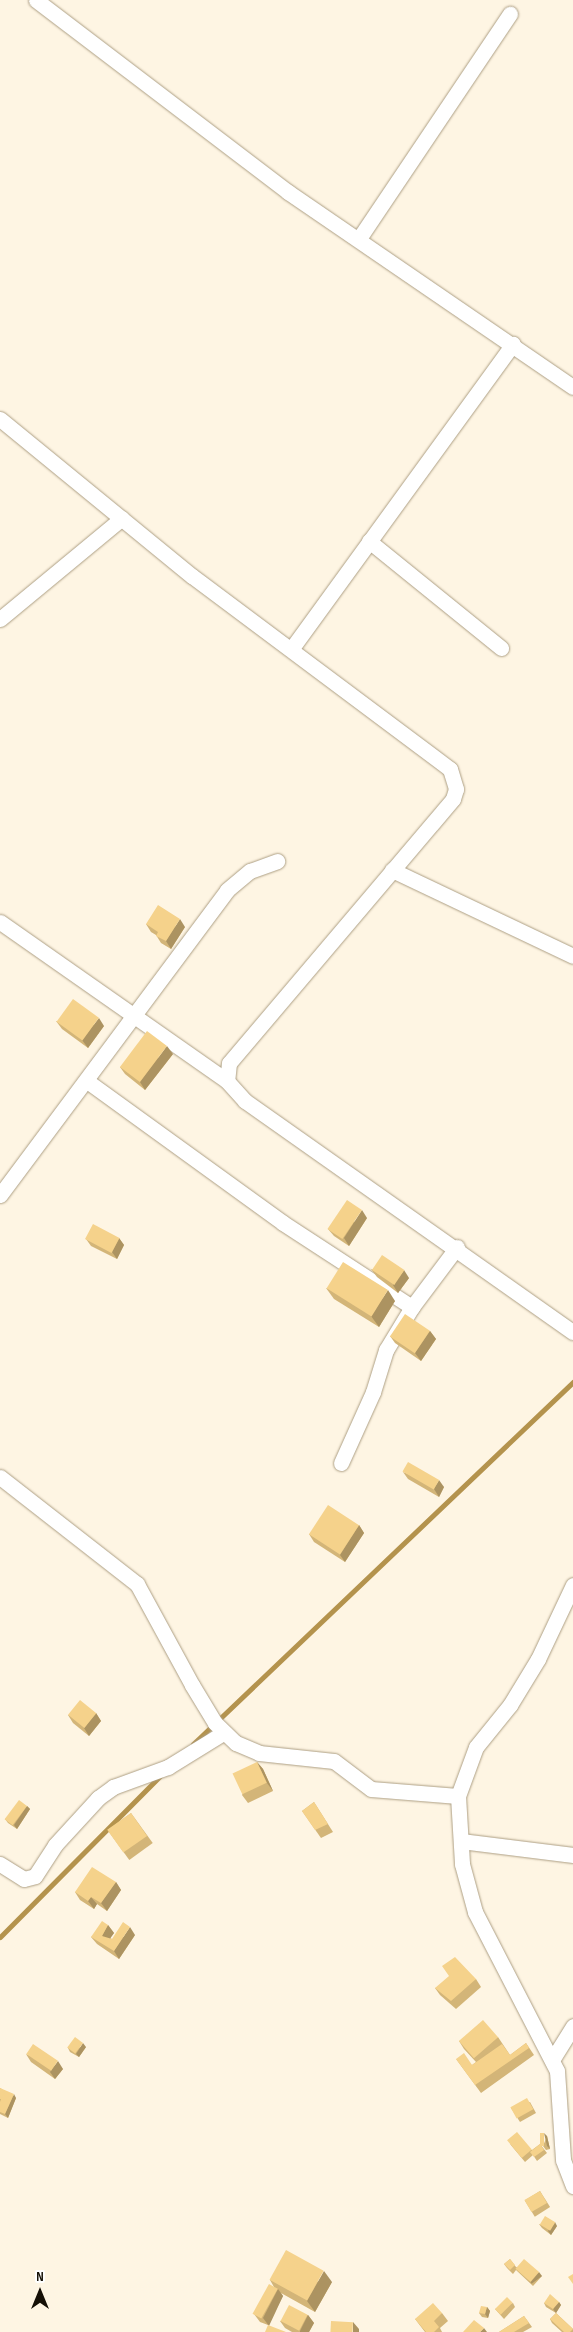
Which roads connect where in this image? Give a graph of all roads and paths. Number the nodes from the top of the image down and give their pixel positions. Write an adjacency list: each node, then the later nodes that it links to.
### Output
1 (36, 0): 3 (street)
2 (510, 14): 3 (street)
3 (360, 237): 4 (street)
4 (513, 344): 5 (street); 8 (street)
5 (573, 387)
6 (0, 419): 7 (street)
7 (122, 518): 9 (street); 10 (street)
8 (369, 541): 10 (street); 11 (street)
9 (0, 619)
10 (292, 648): 13 (street)
11 (501, 648)
12 (277, 861): 16 (street)
13 (392, 870): 15 (street); 18 (street)
14 (0, 922): 16 (street)
15 (573, 956)
16 (134, 1017): 17 (street); 18 (street)
17 (87, 1081): 19 (street); 21 (street)
18 (227, 1081): 20 (street)
19 (0, 1195)
20 (457, 1248): 21 (street); 22 (street)
21 (412, 1307): 23 (street)
22 (573, 1332)
23 (341, 1462)
24 (0, 1477): 26 (street)
25 (573, 1585): 27 (street)
26 (223, 1732): 27 (street); 30 (street)
27 (458, 1796): 28 (street)
28 (461, 1841): 29 (street); 32 (street)
29 (573, 1855)
30 (0, 1864)
31 (573, 2026): 32 (street)
32 (552, 2060): 33 (street)
33 (573, 2186)

